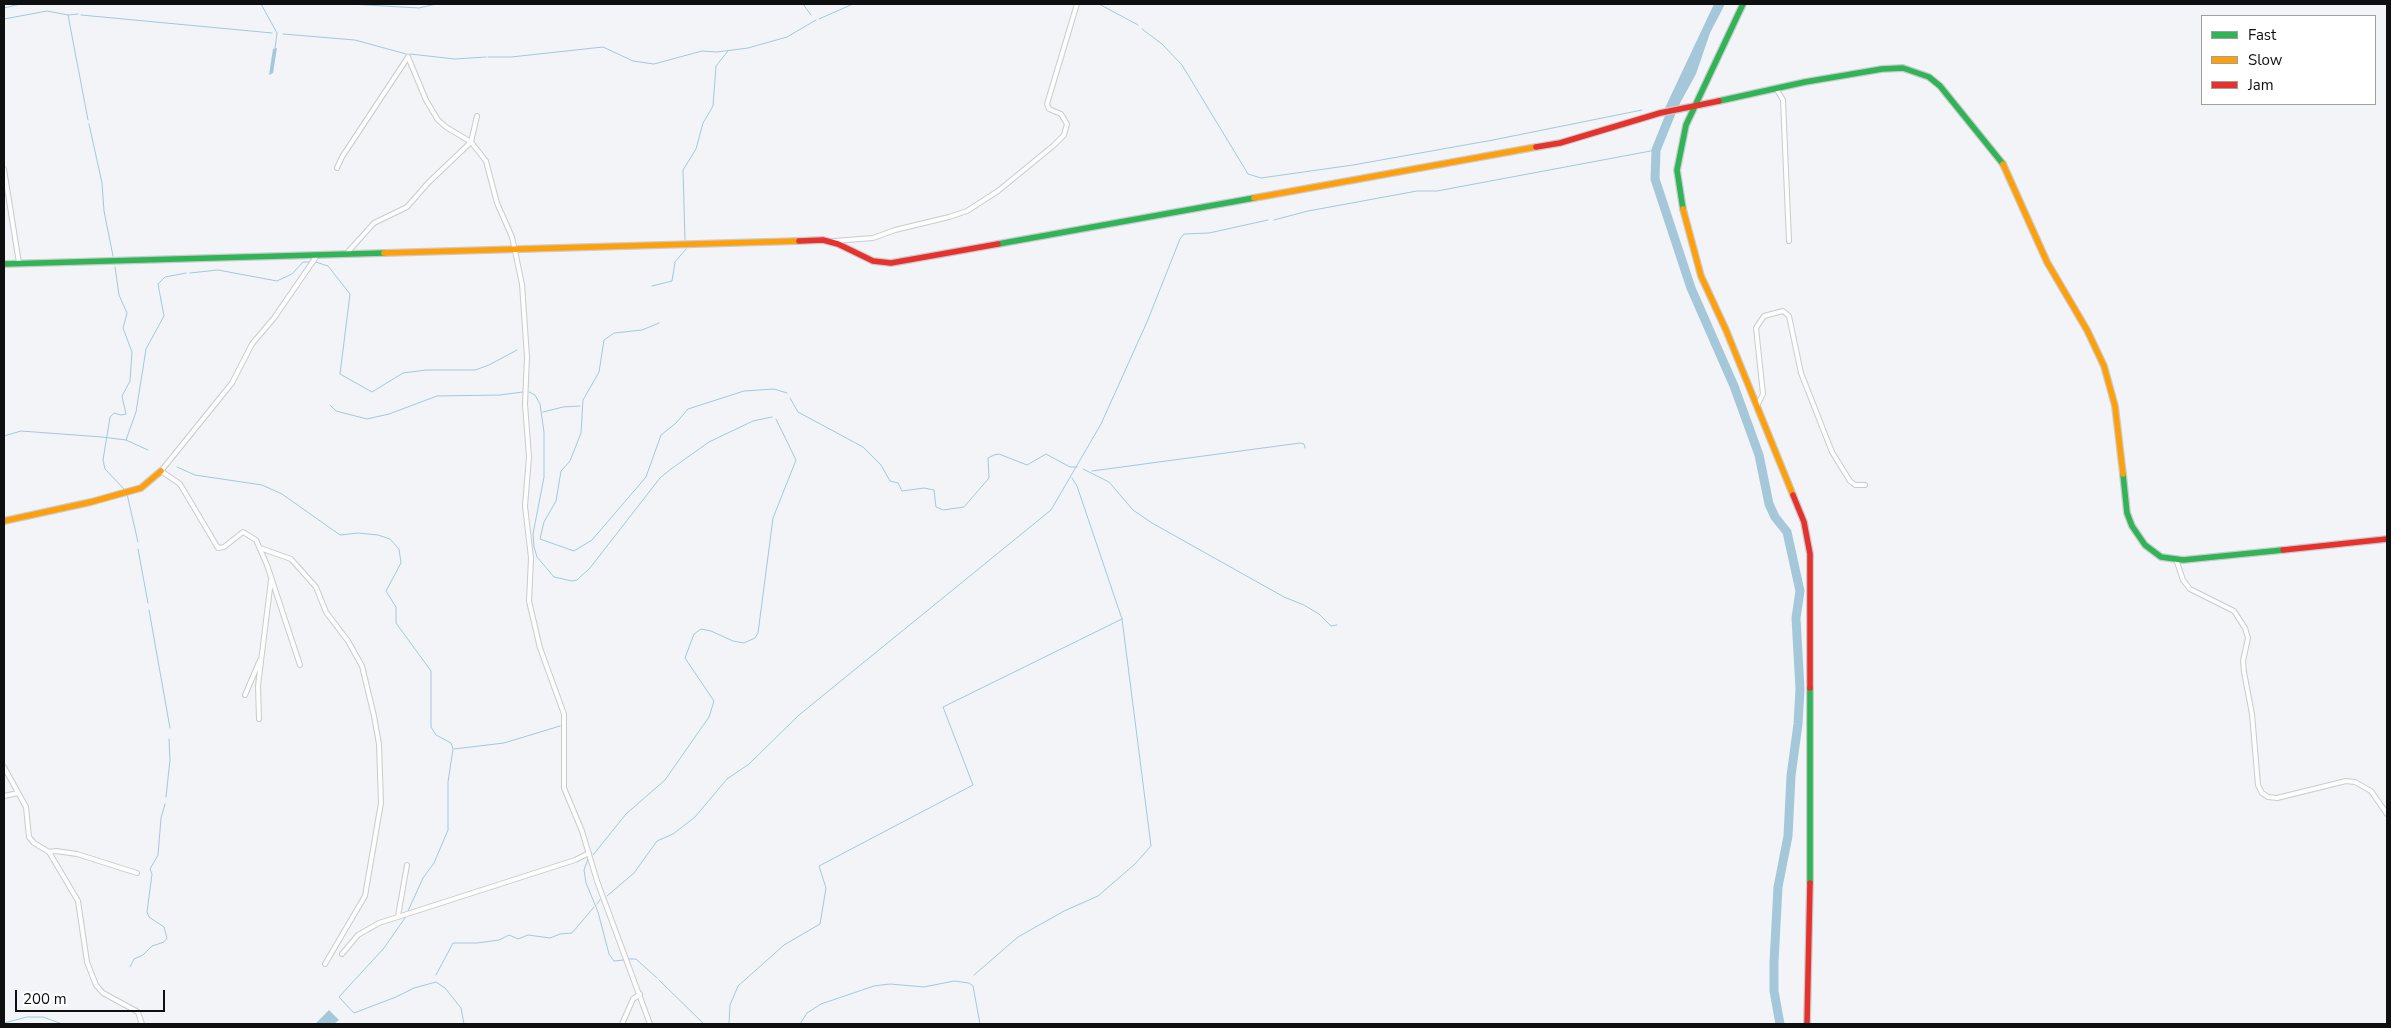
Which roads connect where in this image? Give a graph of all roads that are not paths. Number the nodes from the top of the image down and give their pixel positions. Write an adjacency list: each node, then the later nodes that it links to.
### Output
1 (1077, 4): 9 (street)
2 (1743, 4): 4 (main road)
3 (1777, 90): 4 (main road); 10 (street); 22 (main road)
4 (1695, 107): 9 (main road); 16 (main road)
5 (477, 116): 6 (street)
6 (471, 142): 7 (street); 11 (street); 13 (street)
7 (337, 168)
8 (4, 169): 15 (street)
9 (831, 241): 11 (main road)
10 (1789, 241)
11 (514, 250): 13 (main road); 33 (street)
12 (316, 256): 13 (main road); 15 (main road); 17 (street)
13 (345, 256)
14 (4, 264): 15 (main road)
15 (19, 264)
16 (1758, 406): 18 (street); 43 (main road)
17 (161, 471): 19 (main road); 21 (street)
18 (1865, 485)
19 (4, 521)
20 (2387, 539): 22 (main road)
21 (260, 548): 23 (street); 38 (street)
22 (2176, 559): 31 (street)
23 (271, 578): 24 (street); 25 (street)
24 (262, 655): 26 (street); 27 (street)
25 (300, 666)
26 (246, 695)
27 (259, 719)
28 (4, 767): 29 (street)
29 (18, 793): 30 (street); 32 (street)
30 (4, 796)
31 (2387, 814)
32 (49, 852): 35 (street); 40 (street)
33 (589, 853): 36 (street); 39 (street)
34 (407, 865): 36 (street)
35 (137, 873)
36 (398, 916): 37 (street)
37 (342, 954)
38 (325, 964)
39 (640, 994): 41 (street); 42 (street)
40 (142, 1024)
41 (622, 1024)
42 (650, 1024)
43 (1807, 1024)

